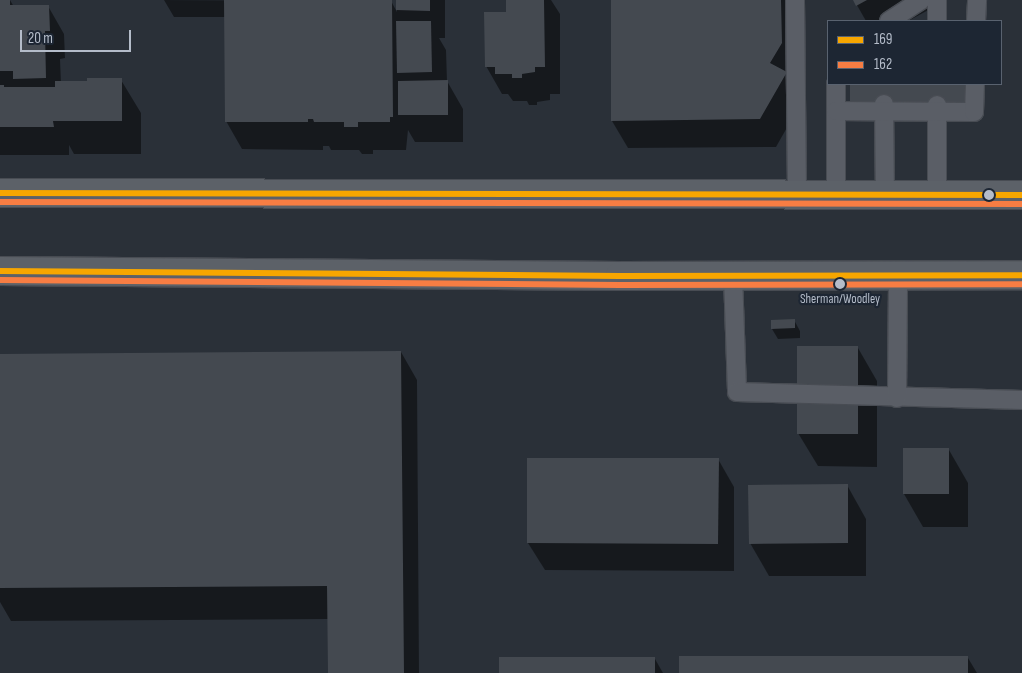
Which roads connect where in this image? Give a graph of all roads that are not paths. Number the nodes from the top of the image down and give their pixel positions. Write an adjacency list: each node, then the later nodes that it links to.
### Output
1 (795, 0): 14 (lane)
2 (921, 0): 5 (lane)
3 (937, 0): 6 (lane)
4 (977, 0): 7 (lane)
5 (890, 20)
6 (937, 20)
7 (976, 20)
8 (836, 85): 12 (lane)
9 (975, 85): 11 (lane)
10 (884, 108): 11 (lane); 12 (lane); 16 (lane)
11 (937, 108): 17 (lane)
12 (836, 111): 15 (lane)
13 (0, 193): 14 (main road)
14 (797, 195): 15 (main road)
15 (836, 195): 16 (main road)
16 (884, 195): 17 (main road)
17 (938, 195): 18 (main road)
18 (1022, 195)
19 (0, 271): 21 (main road)
20 (1022, 275): 22 (main road)
21 (733, 276): 22 (main road); 23 (lane)
22 (898, 276): 23 (lane)
23 (897, 398): 24 (lane)
24 (1022, 400)

